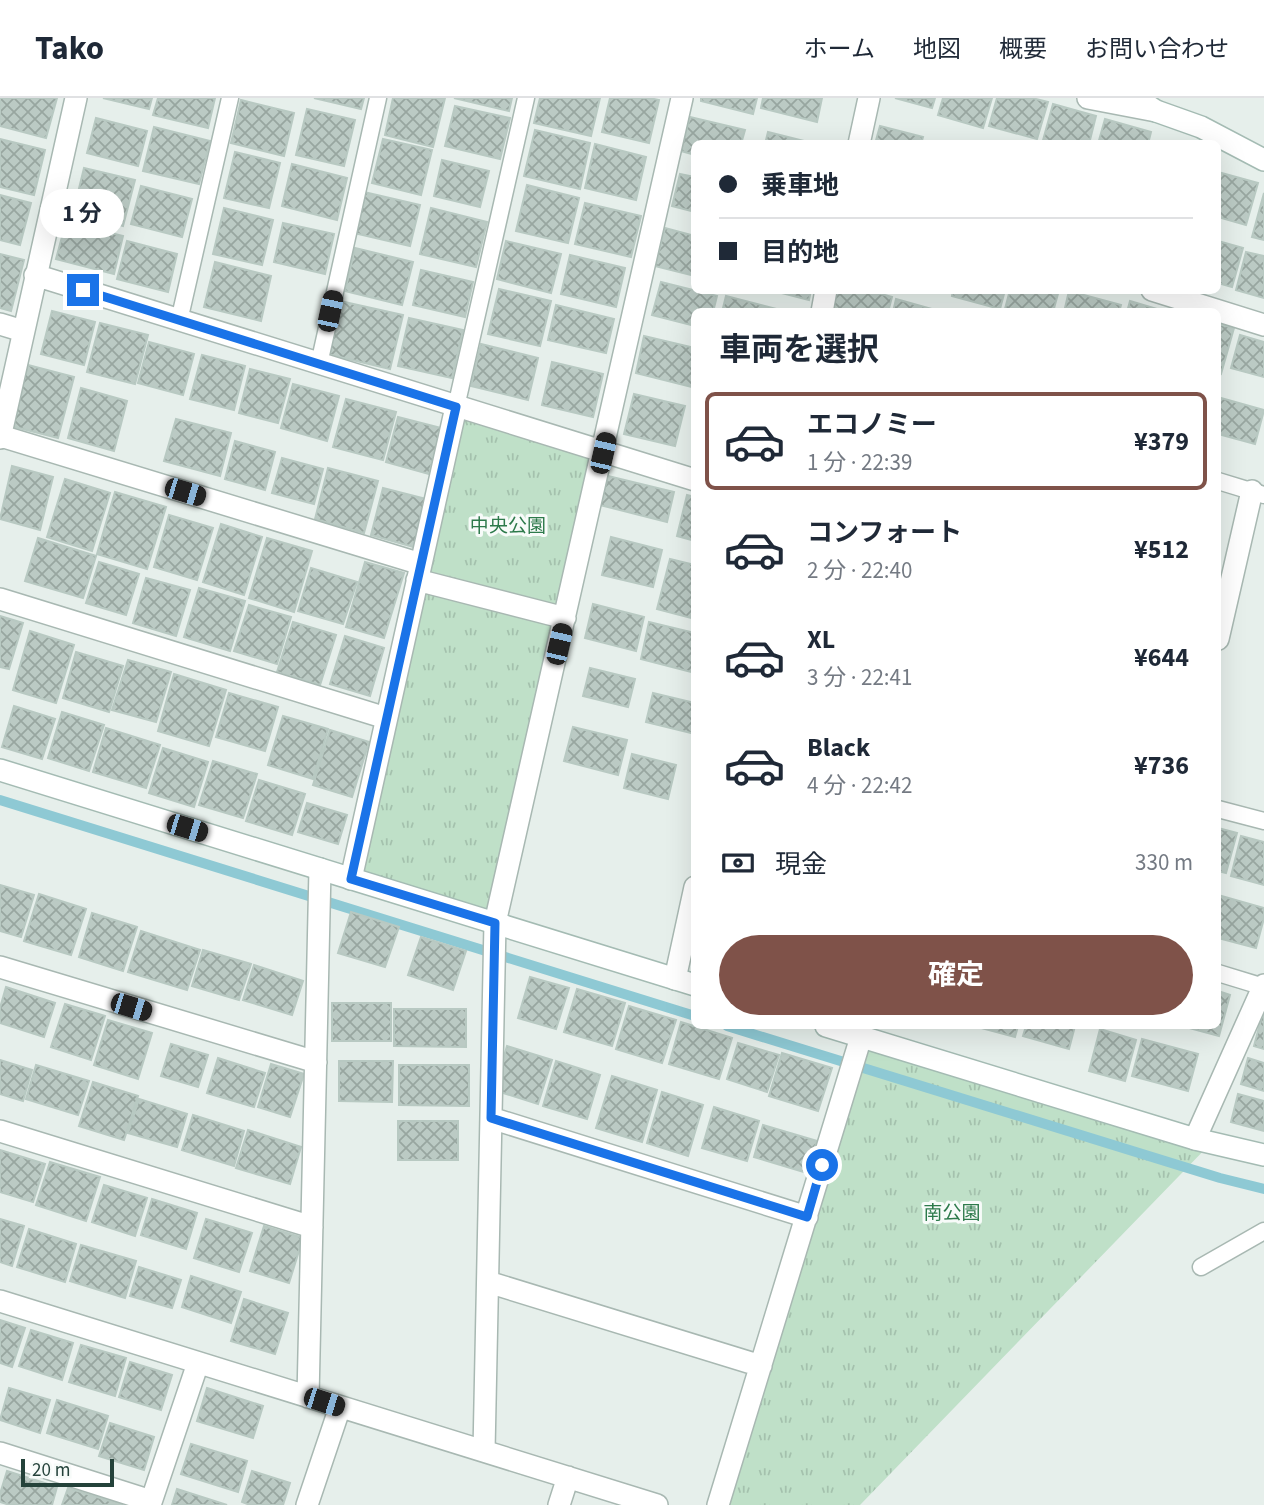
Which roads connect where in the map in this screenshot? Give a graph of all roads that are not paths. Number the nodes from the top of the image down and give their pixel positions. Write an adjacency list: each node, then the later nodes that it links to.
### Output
1 (76, 98): 12 (street)
2 (230, 98): 16 (lane)
3 (378, 98): 20 (lane)
4 (526, 98): 21 (lane)
5 (682, 98): 23 (street)
6 (869, 98): 10 (street)
7 (1088, 98): 9 (street)
8 (1136, 98): 9 (street)
9 (1156, 111): 11 (street)
10 (860, 140)
11 (1264, 160)
12 (35, 275): 16 (street); 19 (street)
13 (1165, 294): 14 (street)
14 (1210, 308)
15 (1221, 312): 18 (street)
16 (180, 321): 20 (street)
17 (0, 324): 19 (street)
18 (1264, 325)
19 (23, 331): 22 (street)
20 (318, 364): 21 (street)
21 (456, 407): 23 (street); 27 (street)
22 (0, 437): 27 (street)
23 (603, 453): 24 (street); 29 (street)
24 (691, 479)
25 (1221, 482): 26 (lane)
26 (1258, 493): 30 (street)
27 (419, 572): 29 (street); 31 (street)
28 (0, 600): 31 (street)
29 (565, 618): 37 (street)
30 (1221, 628)
31 (386, 718): 36 (street)
32 (0, 770): 35 (street)
33 (1221, 810): 34 (lane)
34 (1264, 821)
35 (320, 869): 36 (street); 45 (street)
36 (351, 879): 37 (street)
37 (495, 923): 41 (street); 46 (street)
38 (691, 925): 41 (street)
39 (0, 967): 45 (street)
40 (1221, 974): 42 (lane)
41 (685, 982)
42 (1264, 987): 48 (street)
43 (836, 1029): 44 (street)
44 (862, 1037): 48 (street); 50 (street)
45 (316, 1062): 51 (street)
46 (491, 1118): 50 (street); 54 (street)
47 (0, 1131): 51 (street)
48 (1195, 1139): 49 (street)
49 (1264, 1155)
50 (807, 1217): 57 (street)
51 (312, 1227): 58 (street)
52 (1264, 1231): 53 (lane)
53 (1201, 1267)
54 (488, 1282): 57 (street); 60 (street)
55 (0, 1301): 56 (street)
56 (198, 1363): 58 (street); 63 (street)
57 (761, 1366): 67 (street)
58 (308, 1397): 59 (street)
59 (340, 1407): 60 (street); 64 (street)
60 (484, 1451): 62 (street)
61 (0, 1453): 63 (street)
62 (568, 1477): 65 (street); 66 (street)
63 (151, 1503)
64 (307, 1505)
65 (559, 1505)
66 (657, 1505)
67 (719, 1505)

